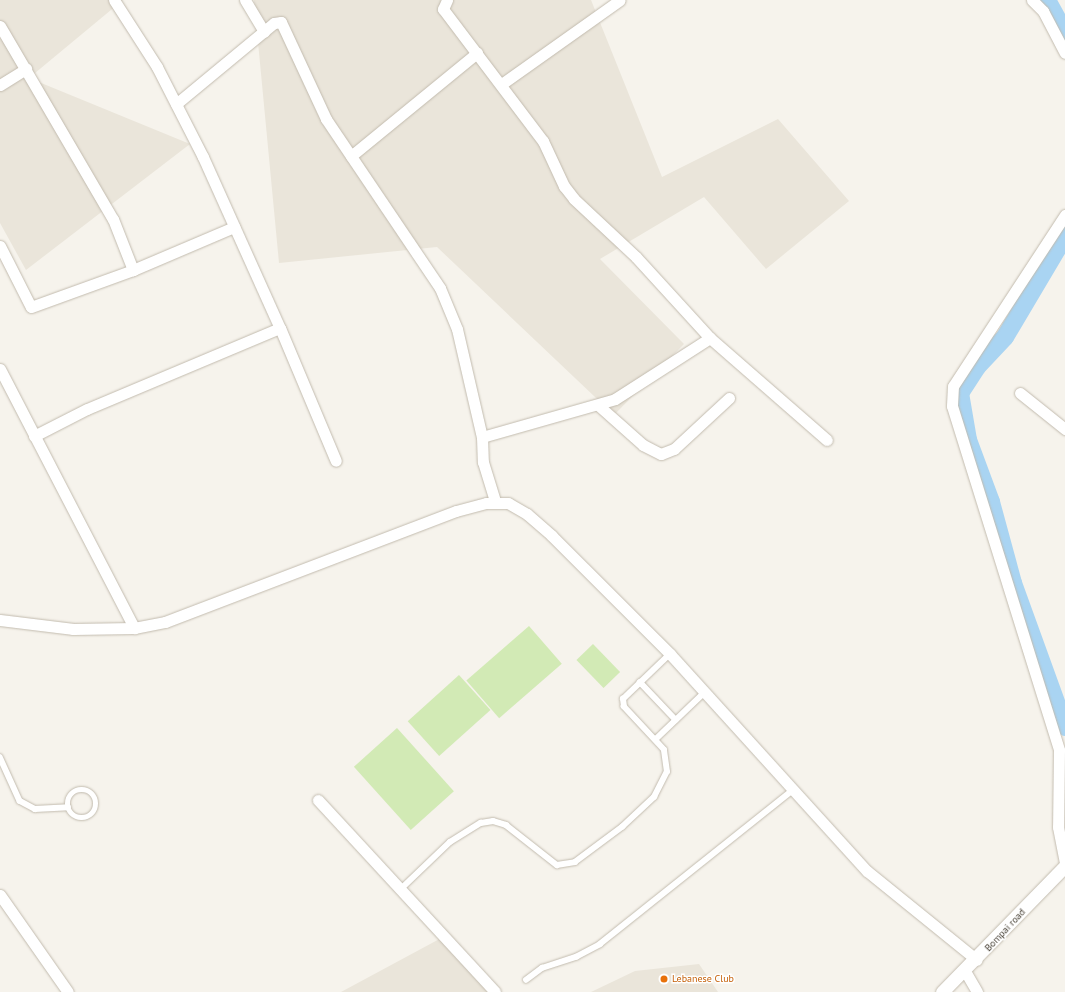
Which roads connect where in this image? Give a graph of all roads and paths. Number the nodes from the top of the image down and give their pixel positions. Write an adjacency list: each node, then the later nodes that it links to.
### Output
1 (114, 0): 13 (street)
2 (245, 0): 7 (street)
3 (447, 0): 8 (street)
4 (620, 0): 11 (street)
5 (1032, 0): 9 (street)
6 (0, 26): 10 (street)
7 (264, 32): 13 (street); 14 (street)
8 (477, 53): 11 (street); 14 (street)
9 (1065, 53)
10 (26, 69): 12 (street); 18 (street)
11 (503, 83): 20 (street)
12 (0, 86)
13 (176, 104): 16 (street)
14 (352, 156): 27 (street)
15 (1065, 215): 42 (street)
16 (234, 227): 18 (street); 19 (street)
17 (0, 246): 18 (street)
18 (133, 270)
19 (280, 328): 26 (street); 29 (street)
20 (710, 338): 24 (street); 28 (street)
21 (0, 370): 26 (street)
22 (1020, 393): 25 (street)
23 (729, 398): 24 (street)
24 (598, 405): 27 (street)
25 (1064, 425)
26 (34, 436): 32 (street)
27 (482, 437): 30 (street)
28 (827, 440)
29 (336, 460)
30 (496, 501): 32 (street); 33 (street)
31 (0, 620): 32 (street)
32 (134, 628)
33 (670, 654): 34 (lane); 35 (street)
34 (640, 682): 36 (lane); 37 (lane)
35 (705, 692): 36 (lane); 39 (street)
36 (676, 720): 37 (lane)
37 (656, 739): 44 (lane)
38 (0, 757): 41 (lane)
39 (793, 790): 46 (street); 48 (lane)
40 (318, 800): 44 (street)
41 (68, 807): 41 (lane)
42 (1065, 863)
43 (1065, 866): 46 (street, Bompai road)
44 (402, 888): 50 (street)
45 (0, 895): 49 (street)
46 (977, 960): 47 (street, Bompai road)
47 (965, 971): 51 (street, Bompai road); 52 (street)
48 (526, 980)
49 (68, 992)
50 (495, 992)
51 (942, 992)
52 (977, 992)

